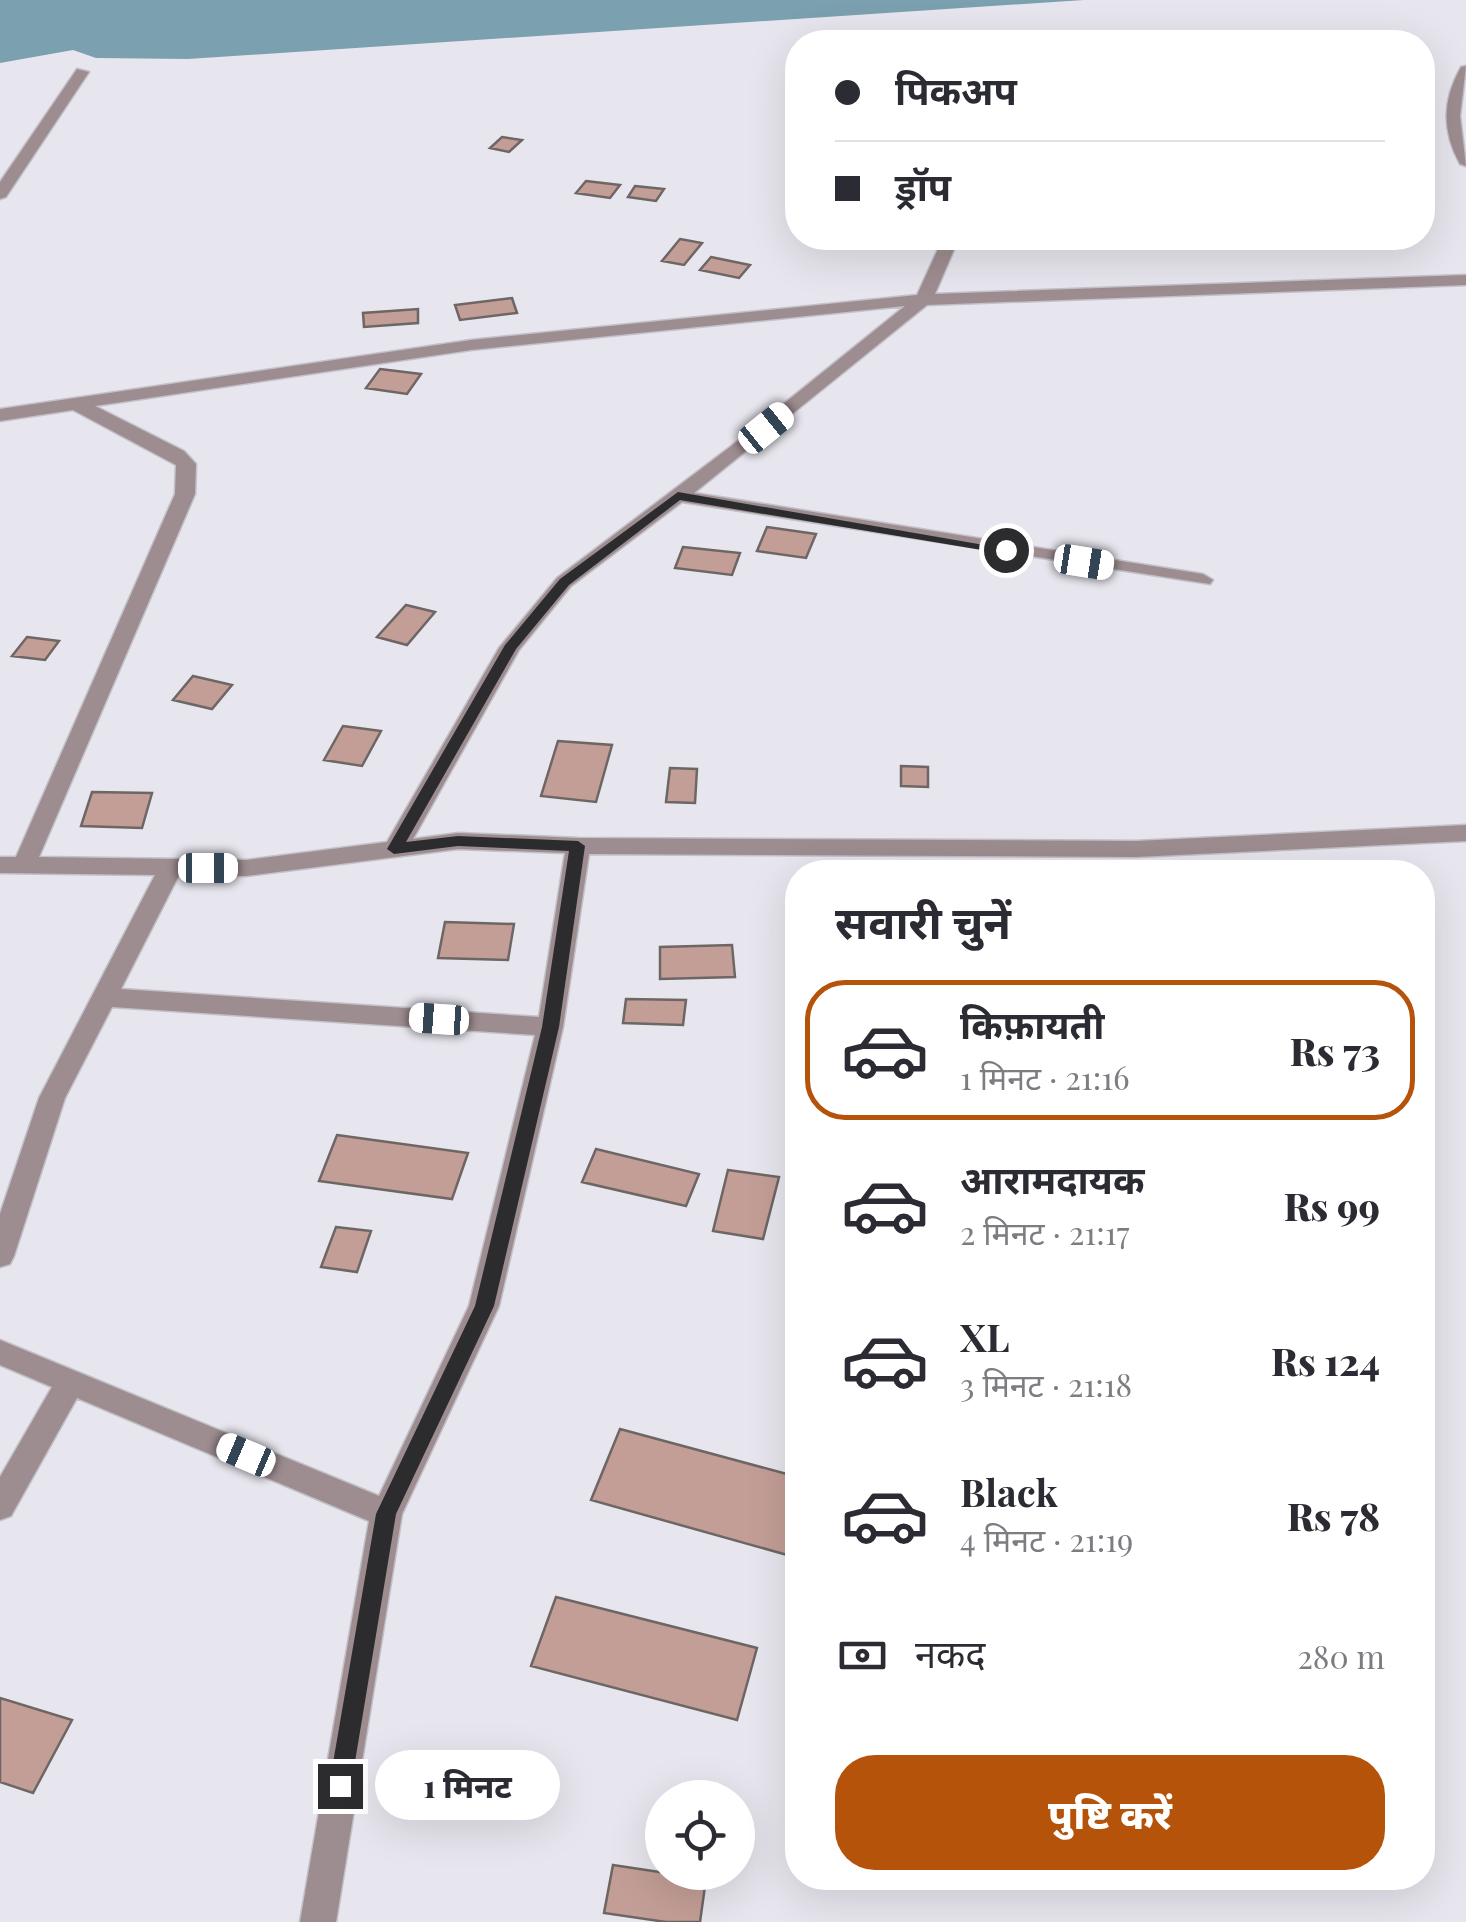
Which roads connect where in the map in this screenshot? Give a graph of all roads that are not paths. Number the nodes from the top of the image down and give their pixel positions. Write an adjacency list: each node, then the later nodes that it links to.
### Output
1 (1466, 70): 3 (street)
2 (82, 72): 4 (street)
3 (1466, 161)
4 (0, 194)
5 (946, 250): 7 (street)
6 (1466, 280): 7 (street)
7 (924, 299): 8 (street); 10 (street)
8 (76, 404): 9 (street); 15 (street)
9 (0, 415)
10 (678, 496): 11 (street); 14 (street)
11 (1202, 580)
12 (1466, 833): 13 (street)
13 (578, 846): 14 (street); 18 (street)
14 (394, 849): 16 (street)
15 (12, 865): 16 (street)
16 (171, 867): 17 (street)
17 (104, 996): 18 (street); 19 (street)
18 (550, 1027): 23 (street)
19 (0, 1256)
20 (0, 1352): 21 (street)
21 (71, 1380): 22 (street); 23 (street)
22 (0, 1506)
23 (386, 1514): 24 (street)
24 (318, 1922)

